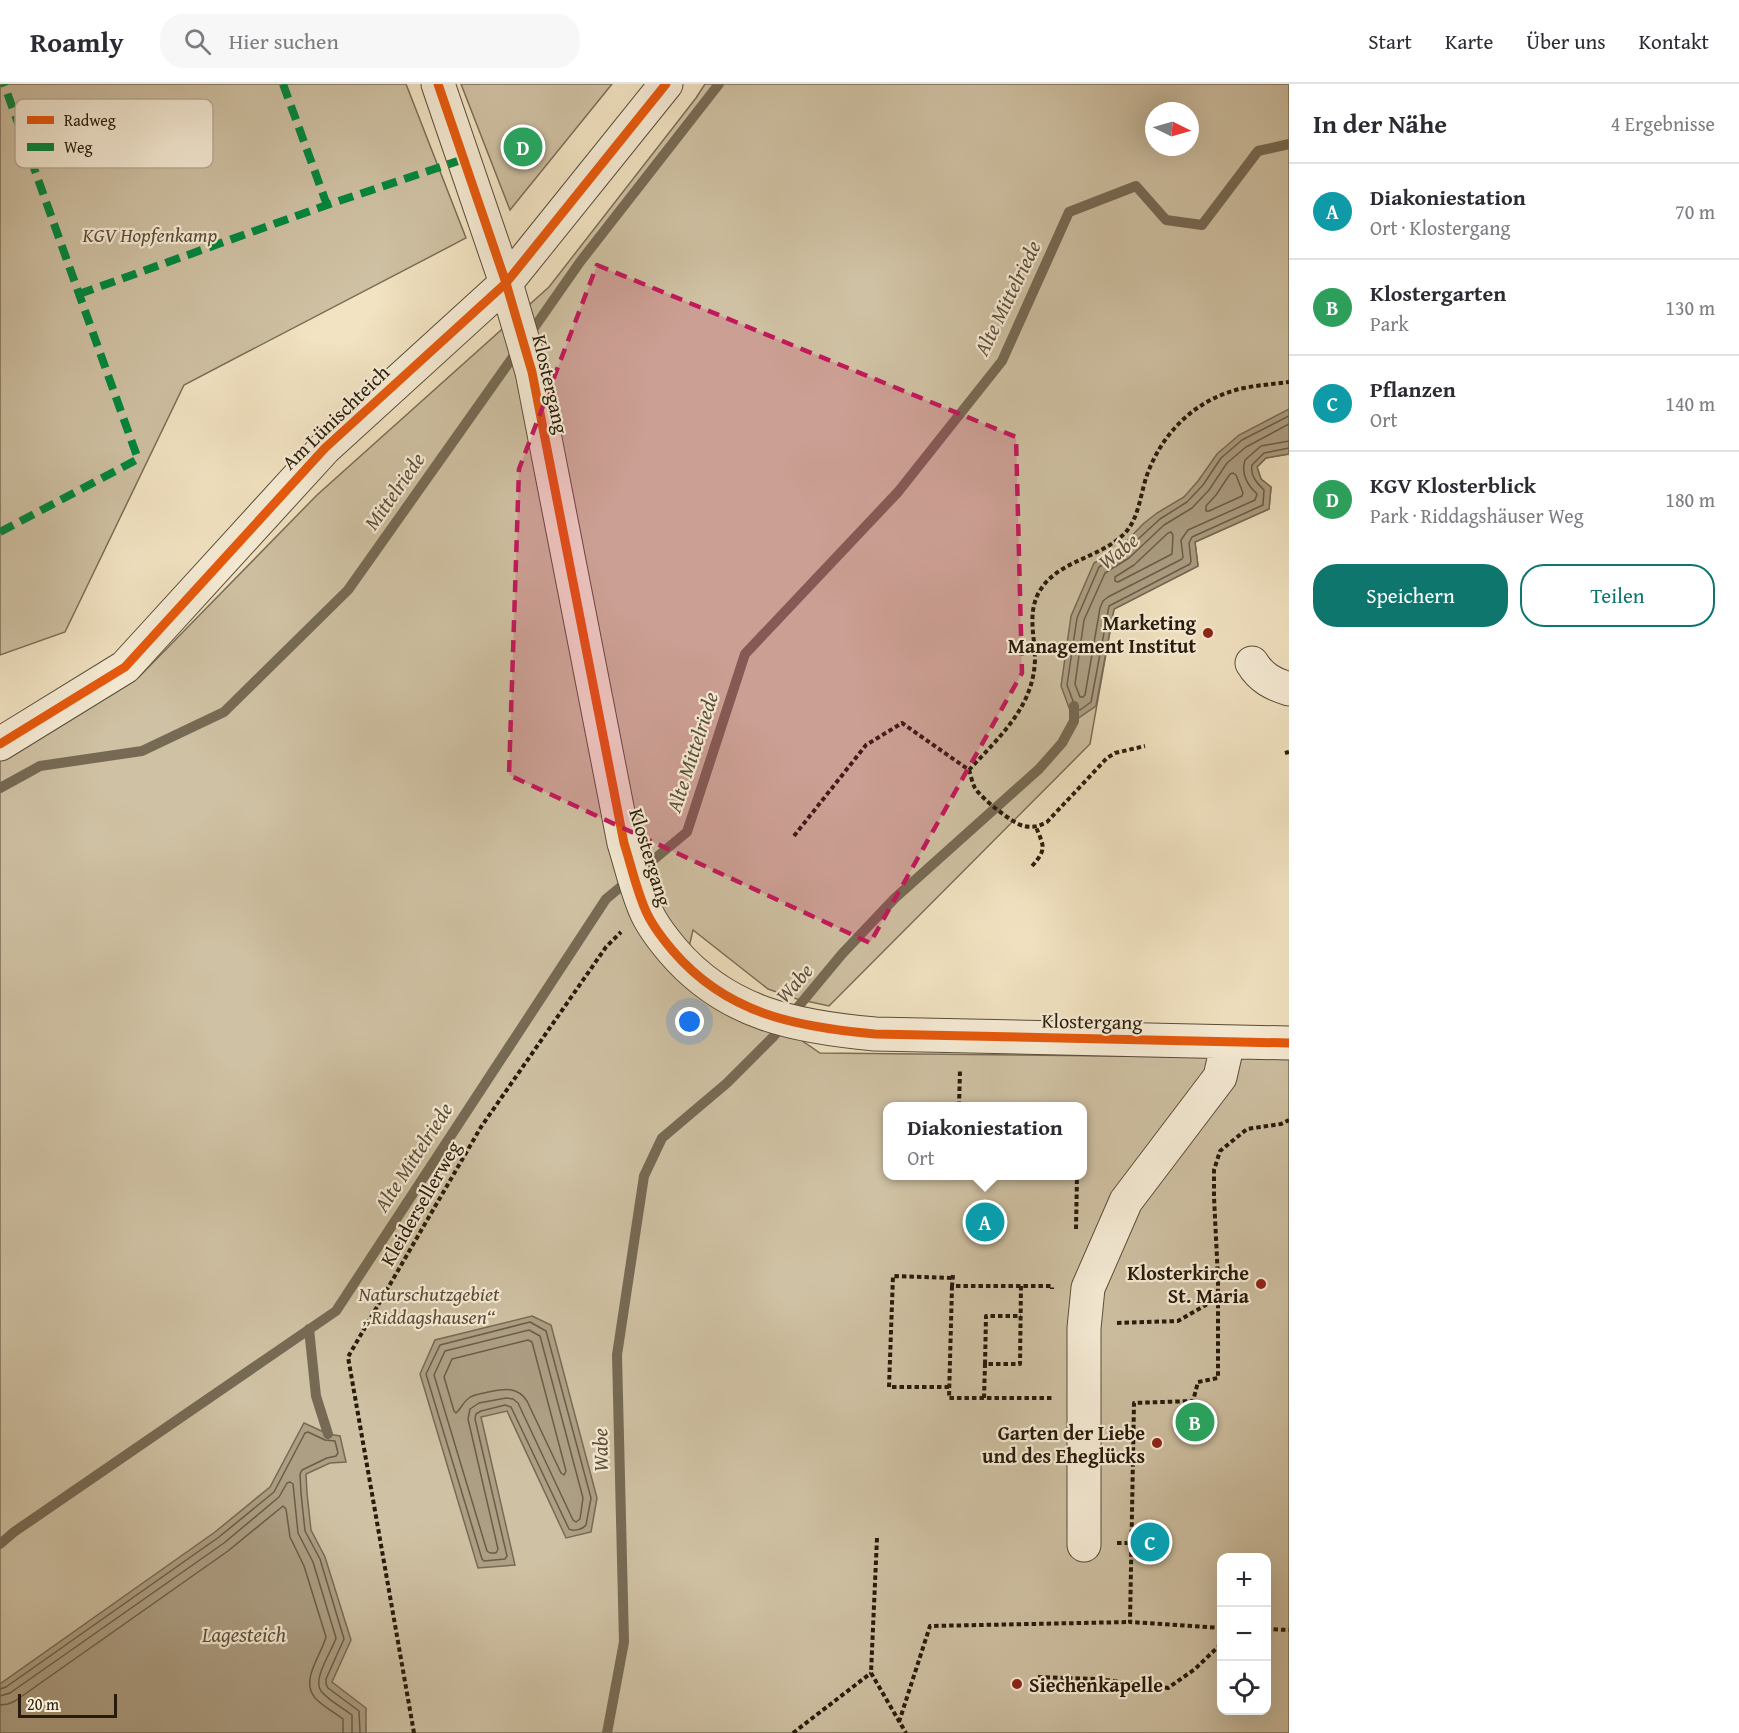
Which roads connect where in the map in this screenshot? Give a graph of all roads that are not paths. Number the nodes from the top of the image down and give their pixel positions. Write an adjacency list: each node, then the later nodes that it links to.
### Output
1 (438, 84): 3 (street, Klostergang)
2 (666, 84): 3 (street, Am Lünischteich)
3 (506, 283): 6 (street, Am Lünischteich); 7 (street, Klostergang)
4 (1252, 663): 5 (street)
5 (1289, 689)
6 (0, 744)
7 (1228, 1041): 8 (street, Klostergang); 9 (street)
8 (1289, 1043)
9 (1084, 1545)

